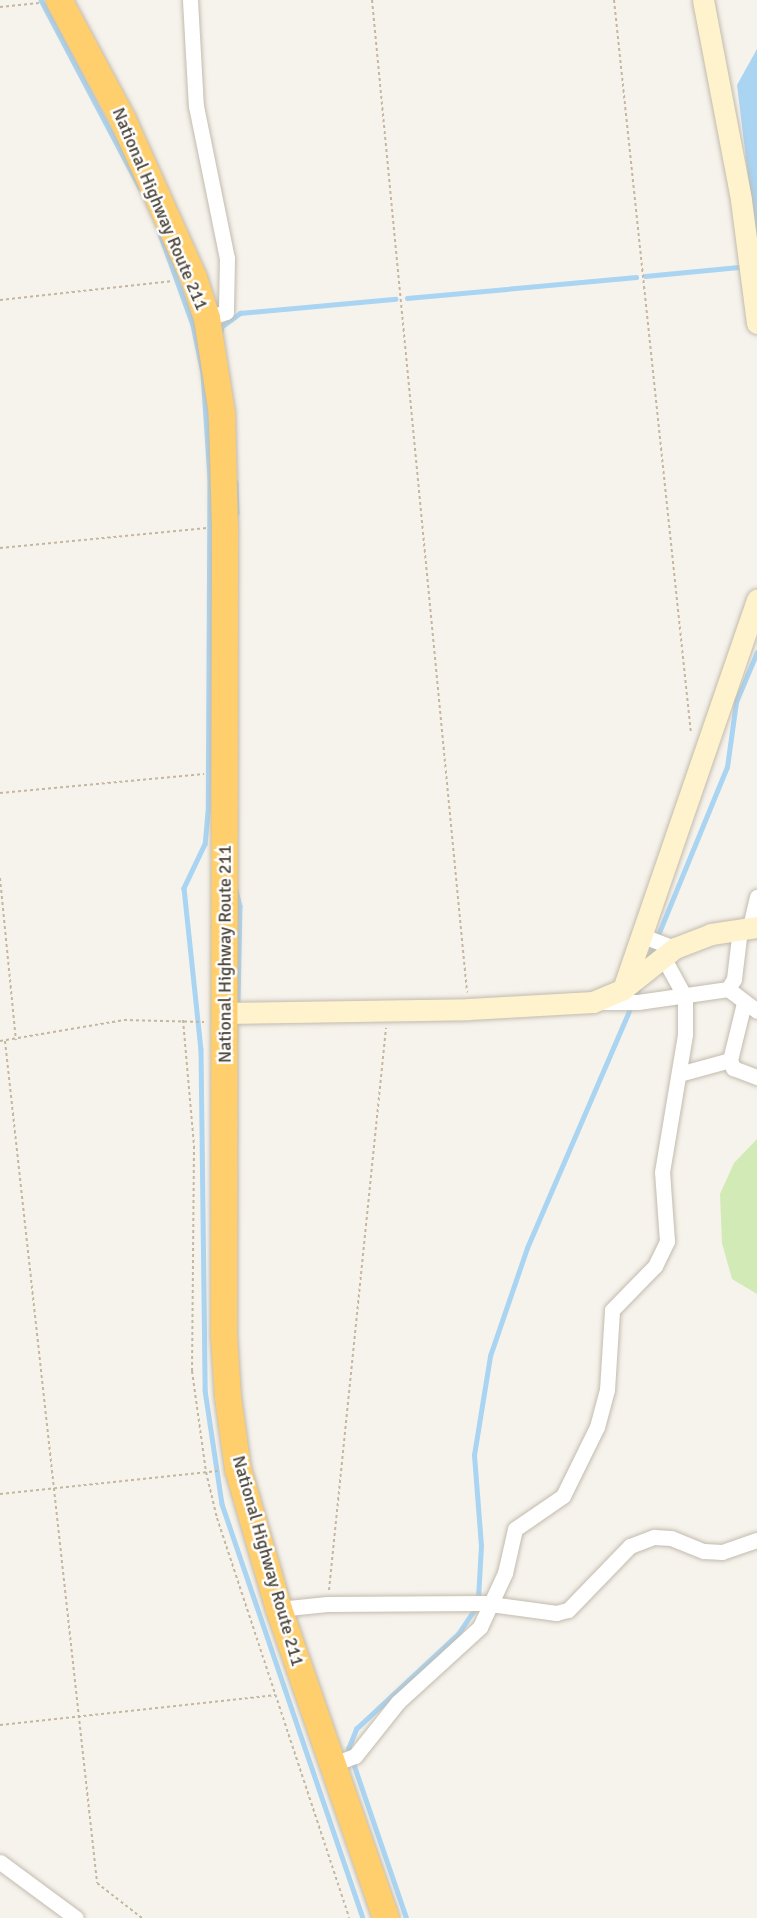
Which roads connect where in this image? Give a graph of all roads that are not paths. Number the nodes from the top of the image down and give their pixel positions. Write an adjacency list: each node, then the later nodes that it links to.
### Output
1 (190, 0): 4 (street)
2 (704, 0): 5 (street)
3 (60, 1): 4 (highway, National Highway Route 211)
4 (207, 318): 14 (highway, National Highway Route 211)
5 (757, 323)
6 (757, 598): 9 (street)
7 (757, 897): 8 (street)
8 (749, 928): 9 (street); 10 (street)
9 (658, 948): 11 (street); 11 (street); 12 (street)
10 (728, 989): 12 (street); 13 (street)
11 (630, 993): 12 (street); 14 (street)
12 (685, 997): 16 (street)
13 (751, 1007): 15 (street)
14 (225, 1018): 20 (highway, National Highway Route 211)
15 (730, 1059): 16 (street); 17 (street)
16 (679, 1074): 19 (street)
17 (757, 1077)
18 (757, 1540): 19 (street)
19 (482, 1603): 20 (street); 21 (street)
20 (279, 1609): 21 (highway, National Highway Route 211)
21 (343, 1761): 24 (highway, National Highway Route 211)
22 (0, 1862): 23 (street)
23 (76, 1918)
24 (386, 1918)

